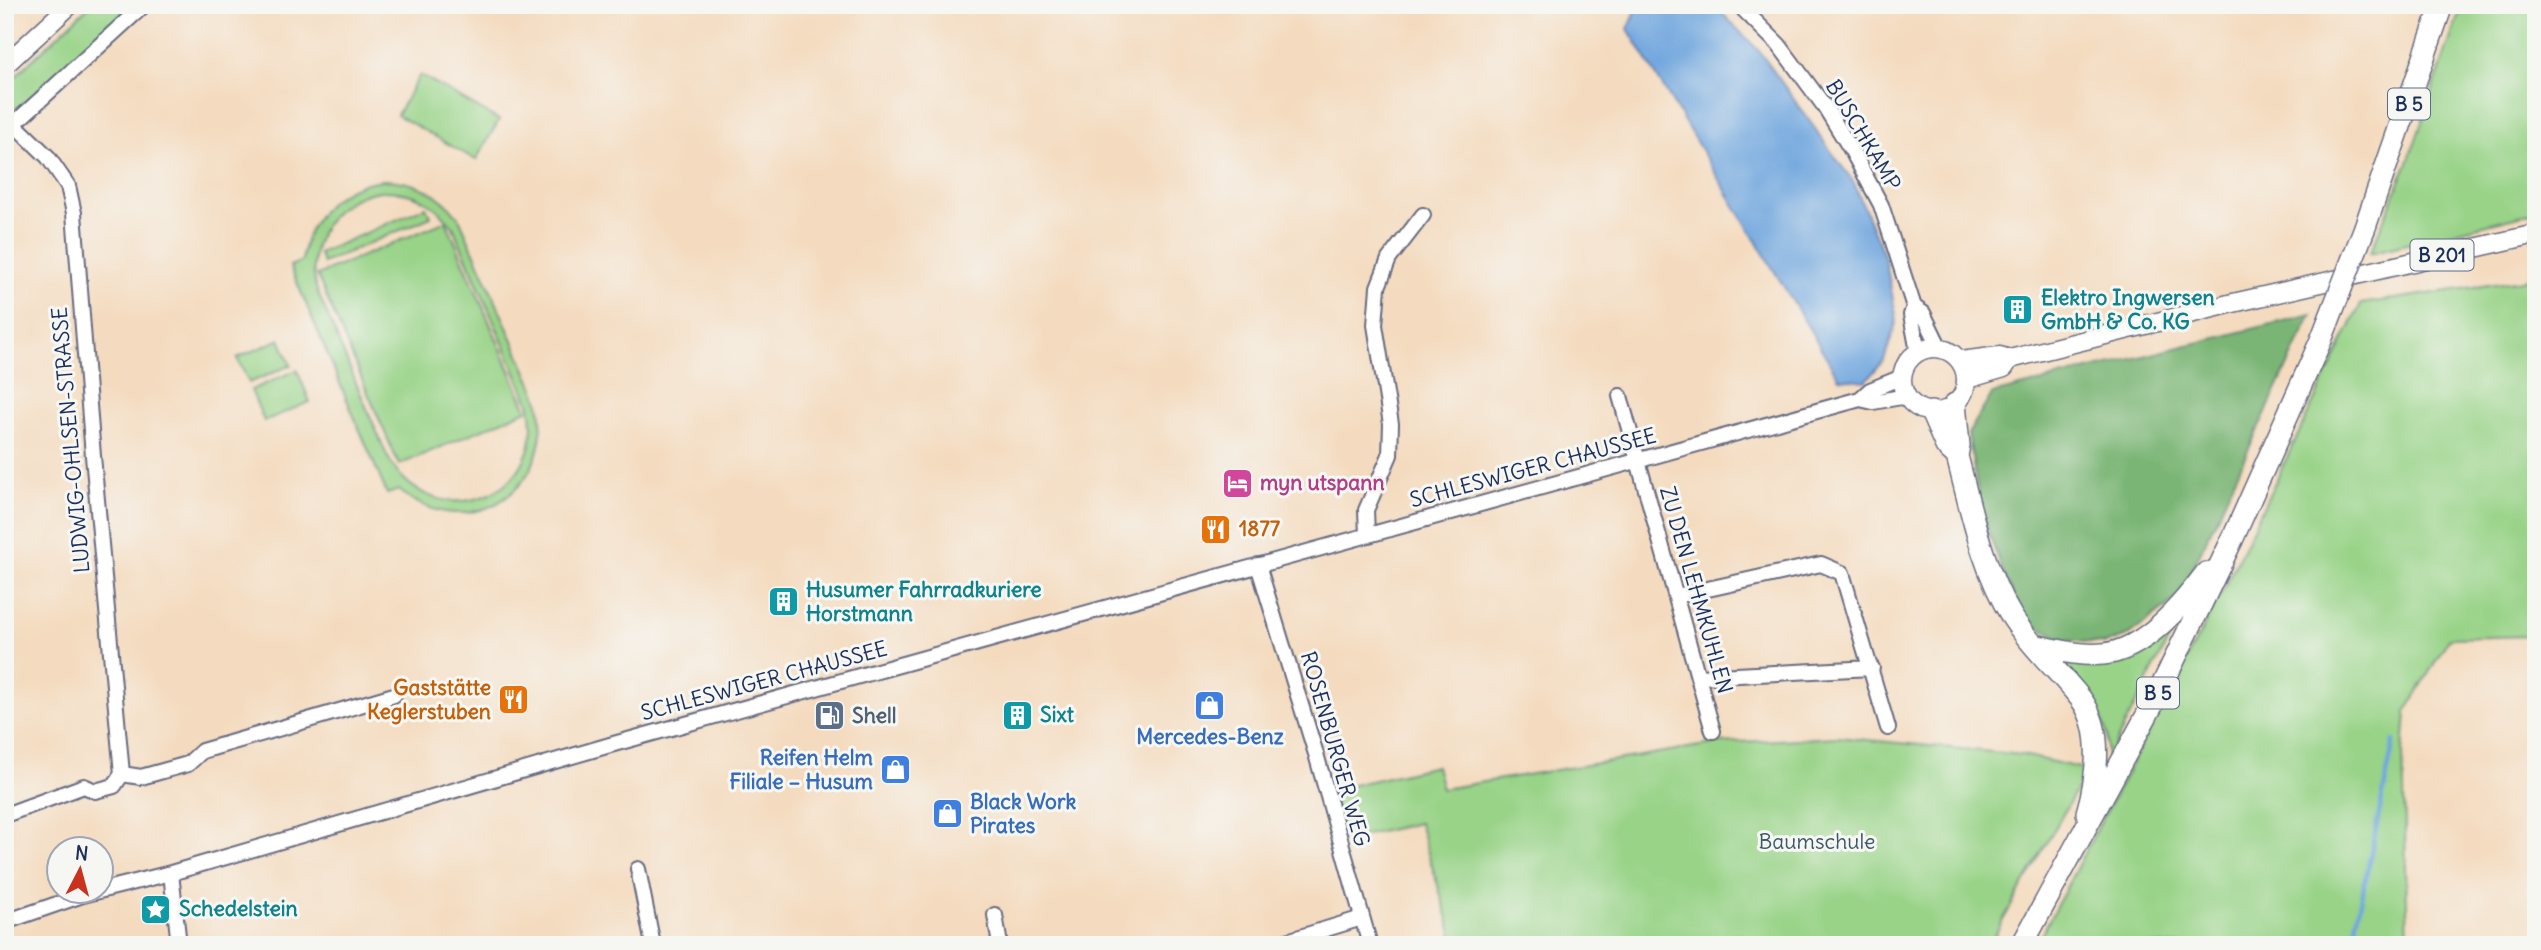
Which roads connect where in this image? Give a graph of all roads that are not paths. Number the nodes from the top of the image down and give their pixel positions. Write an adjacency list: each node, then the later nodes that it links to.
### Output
1 (70, 5): 5 (main road)
2 (144, 5): 6 (street)
3 (1739, 5): 9 (street, BUSCHKAMP)
4 (2444, 5): 24 (highway, B 5, bridge)
5 (5, 65)
6 (10, 128): 33 (street, LUDWIG-OHLSEN-STRASSE)
7 (1423, 215): 23 (street)
8 (2536, 234): 12 (main road, B 201)
9 (1914, 307): 10 (street, BUSCHKAMP); 11 (street, BUSCHKAMP)
10 (1940, 348): 11 (main road); 13 (main road)
11 (1918, 352): 14 (main road)
12 (2010, 359): 13 (main road, B 201); 15 (main road, B 201)
13 (1961, 361): 15 (main road)
14 (1902, 377): 17 (main road); 18 (street, SCHLESWIGER CHAUSSEE)
15 (1967, 379): 19 (main road)
16 (1620, 396): 22 (street, ZU DEN LEHMKUHLEN)
17 (1906, 396): 18 (street, SCHLESWIGER CHAUSSEE); 20 (main road)
18 (1860, 399): 22 (street, SCHLESWIGER CHAUSSEE)
19 (1955, 404): 20 (main road); 21 (highway)
20 (1931, 411): 21 (highway)
21 (1956, 456): 27 (highway)
22 (1638, 461): 23 (street, SCHLESWIGER CHAUSSEE); 26 (street, ZU DEN LEHMKUHLEN)
23 (1367, 535): 25 (street, SCHLESWIGER CHAUSSEE)
24 (2233, 538): 27 (highway); 35 (highway, B 5)
25 (1258, 565): 37 (street, SCHLESWIGER CHAUSSEE); 39 (street, ROSENBURGER WEG)
26 (1676, 596): 28 (street); 29 (street, ZU DEN LEHMKUHLEN)
27 (2034, 645): 35 (highway)
28 (1872, 668): 29 (street); 31 (street)
29 (1699, 677): 32 (street, ZU DEN LEHMKUHLEN)
30 (394, 695): 33 (street)
31 (1888, 728)
32 (1713, 731)
33 (122, 774): 34 (street)
34 (5, 816)
35 (2078, 845): 46 (highway, B 5)
36 (638, 869): 43 (street)
37 (171, 873): 40 (street, SCHLESWIGER CHAUSSEE); 42 (street)
38 (995, 915): 44 (street)
39 (1362, 918): 41 (street); 45 (street, ROSENBURGER WEG)
40 (5, 922)
41 (1280, 944)
42 (179, 945)
43 (653, 945)
44 (1000, 945)
45 (1370, 945)
46 (2022, 945)

